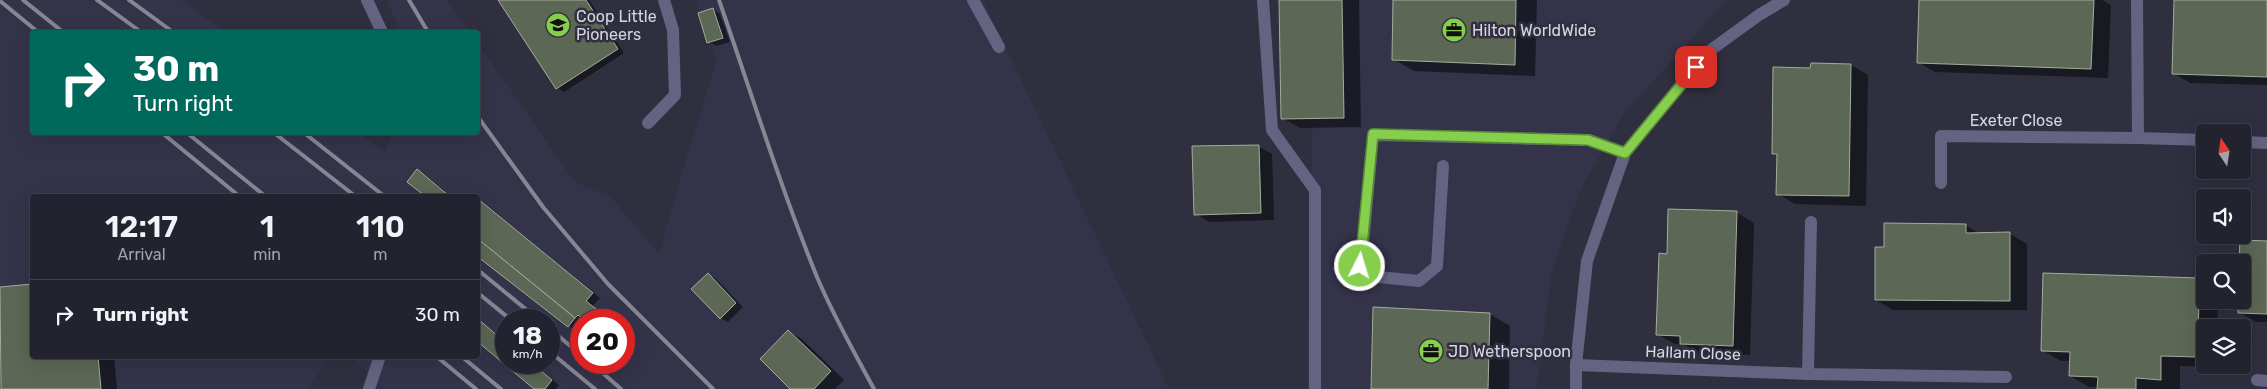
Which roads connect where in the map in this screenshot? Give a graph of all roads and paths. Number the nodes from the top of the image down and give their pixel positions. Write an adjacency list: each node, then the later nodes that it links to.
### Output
1 (367, 0): 7 (street)
2 (664, 0): 9 (street)
3 (973, 0): 8 (street)
4 (1263, 0): 23 (street)
5 (1784, 0): 14 (street)
6 (2137, 0): 10 (street)
7 (381, 30)
8 (999, 47)
9 (648, 123)
10 (2138, 138): 11 (street, Exeter Close); 16 (street, Exeter Close)
11 (2196, 140)
12 (2251, 142): 13 (street)
13 (2267, 143)
14 (1625, 153): 15 (street); 19 (street)
15 (1443, 166)
16 (1941, 183)
17 (1811, 222): 20 (street)
18 (379, 359): 22 (street)
19 (1576, 365): 20 (street, Hallam Close); 24 (street)
20 (1808, 374): 21 (street, Hallam Close)
21 (2006, 377)
22 (369, 389)
23 (1315, 389)
24 (1576, 389)

